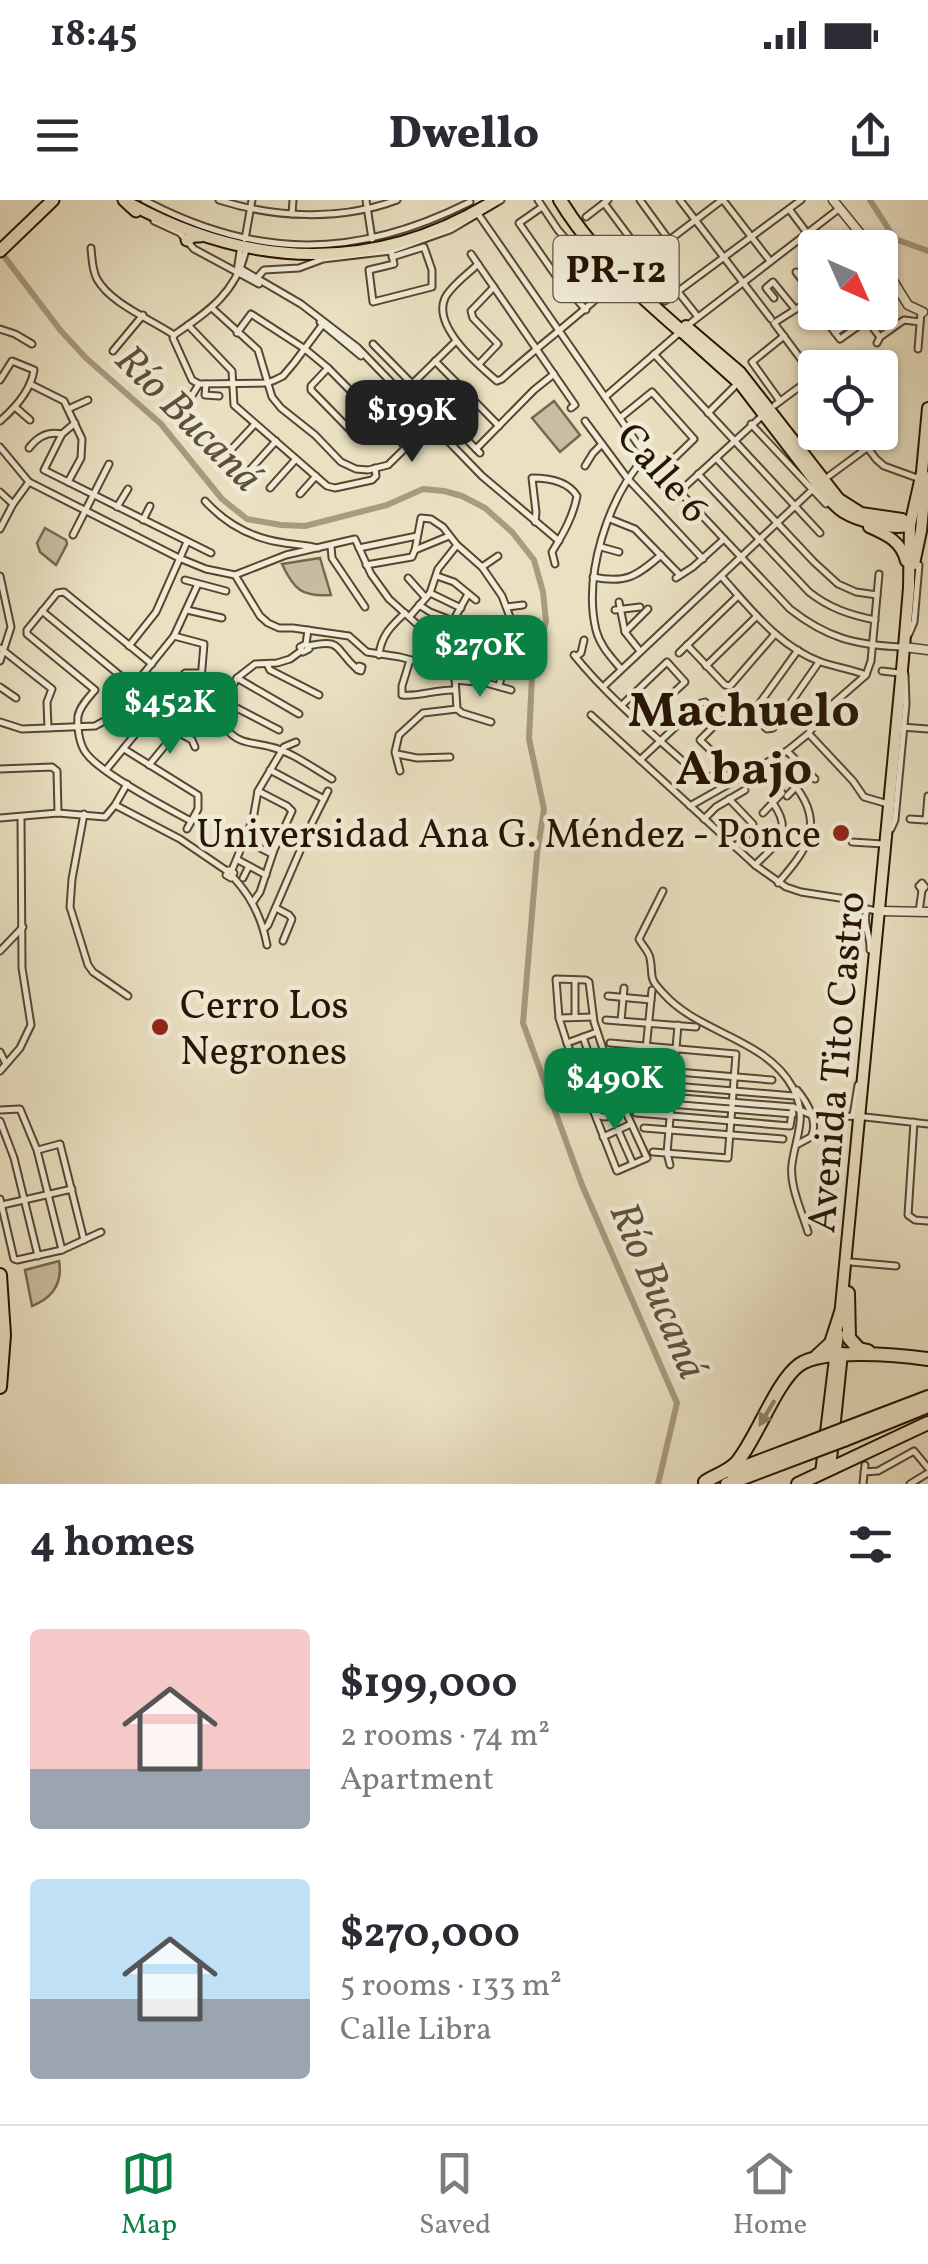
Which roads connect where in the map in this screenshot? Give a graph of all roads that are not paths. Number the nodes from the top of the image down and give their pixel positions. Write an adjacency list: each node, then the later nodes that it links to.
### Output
1 (44, 200): 38 (highway)
2 (53, 200): 38 (highway)
3 (124, 200): 21 (highway); 34 (main road)
4 (144, 200): 25 (street)
5 (168, 200): 25 (street)
6 (219, 200): 26 (street)
7 (252, 200): 26 (street)
8 (293, 200): 27 (street)
9 (366, 200): 23 (street)
10 (397, 200): 23 (street)
11 (485, 200): 22 (main road)
12 (498, 200): 22 (main road)
13 (640, 200): 36 (street)
14 (680, 200): 29 (street)
15 (722, 200): 29 (street); 33 (street)
16 (801, 200): 24 (street)
17 (606, 201): 28 (street); 44 (street)
18 (567, 202): 68 (highway, PR-12)
19 (540, 204): 54 (street); 59 (street)
20 (837, 204): 31 (street); 32 (street)
21 (135, 206): 34 (street); 39 (main road)
22 (474, 207): 35 (street); 39 (main road); 41 (street); 72 (street)
23 (368, 208): 27 (street); 35 (street)
24 (789, 209): 30 (street); 33 (street)
25 (162, 210): 39 (street)
26 (250, 210): 27 (street); 39 (street)
27 (292, 214)
28 (586, 217)
29 (695, 220): 36 (street); 43 (street)
30 (805, 230)
31 (810, 230)
32 (856, 230)
33 (752, 237): 43 (street); 45 (street)
34 (194, 238): 39 (main road); 47 (street)
35 (372, 239): 39 (street)
36 (669, 240): 44 (street)
37 (798, 240): 45 (street)
38 (2, 244)
39 (244, 244): 47 (street)
40 (91, 248): 61 (street)
41 (391, 254): 41 (street); 50 (street)
42 (471, 254): 46 (street)
43 (724, 257): 52 (street); 56 (street)
44 (645, 258): 56 (street)
45 (770, 262): 52 (street)
46 (478, 264): 53 (street); 76 (street)
47 (240, 271): 50 (street); 58 (street)
48 (796, 272): 49 (street)
49 (798, 275)
50 (255, 280): 65 (street)
51 (618, 280): 54 (street)
52 (743, 282): 63 (street); 64 (street)
53 (494, 287): 79 (street); 86 (street)
54 (609, 288): 59 (street)
55 (898, 290): 62 (street)
56 (679, 292): 63 (street)
57 (774, 298): 60 (street)
58 (213, 309): 66 (street); 73 (street)
59 (586, 310): 72 (street)
60 (796, 310): 64 (street)
61 (143, 315): 74 (street); 82 (street)
62 (925, 315): 67 (street); 80 (street)
63 (698, 316): 68 (street)
64 (772, 321): 75 (street)
65 (324, 323): 81 (street); 97 (street)
66 (188, 325): 74 (street); 93 (street)
67 (898, 325)
68 (684, 328): 83 (street); 90 (main road, PR-12); 159 (main road, PR-12)
69 (0, 329): 77 (street)
70 (872, 330): 71 (street)
71 (891, 330)
72 (559, 331): 79 (street); 99 (street)
73 (236, 332): 81 (street); 94 (street)
74 (174, 334): 92 (street)
75 (784, 336): 84 (street); 96 (street)
76 (456, 340): 85 (street); 86 (street)
77 (32, 344)
78 (373, 344): 95 (street)
79 (536, 348): 86 (street); 88 (street)
80 (918, 349)
81 (305, 350): 87 (street); 94 (street)
82 (113, 351)
83 (654, 354): 99 (street); 106 (street)
84 (798, 355)
85 (435, 361): 95 (street); 116 (street)
86 (480, 364)
87 (328, 368): 117 (street); 117 (street)
88 (554, 374): 103 (street); 116 (street)
89 (0, 380): 91 (street)
90 (736, 383): 106 (street); 107 (main road, PR-12)
91 (30, 384): 101 (street); 102 (street)
92 (202, 384): 93 (street); 98 (street); 105 (street)
93 (232, 384): 94 (street); 113 (street)
94 (266, 384): 135 (street)
95 (412, 384): 97 (street); 116 (street)
96 (798, 389)
97 (401, 394): 115 (street); 131 (street)
98 (220, 396)
99 (604, 397): 108 (street)
100 (88, 400): 102 (street)
101 (15, 406): 109 (street); 110 (street)
102 (68, 408): 112 (street)
103 (571, 408)
104 (928, 408): 144 (main road, Avenida Tito Castro)
105 (190, 412)
106 (708, 413): 120 (street)
107 (764, 414): 114 (street); 160 (main road, PR-12)
108 (619, 418): 128 (street); 137 (street)
109 (30, 420)
110 (0, 421)
111 (585, 421): 121 (street, Calle 6)
112 (75, 423): 118 (street); 143 (street)
113 (256, 424): 119 (street); 127 (street)
114 (752, 424): 120 (street); 147 (street)
115 (429, 425): 123 (street); 131 (street)
116 (498, 426)
117 (387, 428): 123 (street)
118 (62, 434): 124 (street); 143 (street)
119 (276, 441): 129 (street); 136 (street)
120 (734, 441): 130 (street); 156 (street)
121 (602, 444): 134 (street); 141 (street, Calle 6)
122 (0, 446): 142 (street)
123 (406, 447): 135 (street)
124 (29, 448)
125 (864, 450): 140 (street)
126 (869, 450): 144 (street)
127 (226, 455)
128 (646, 456): 137 (street); 141 (street)
129 (296, 458): 139 (street); 145 (street)
130 (716, 458): 138 (street); 164 (street)
131 (466, 459): 163 (street)
132 (928, 461): 144 (main road, Avenida Tito Castro)
133 (109, 464): 151 (street)
134 (586, 466)
135 (375, 468): 139 (street)
136 (248, 472)
137 (660, 472): 150 (street)
138 (698, 474): 150 (street); 172 (street)
139 (316, 476): 149 (street)
140 (828, 476)
141 (628, 478): 161 (street); 187 (street, Calle 6)
142 (29, 482): 153 (street); 158 (street)
143 (68, 482): 151 (street)
144 (923, 485): 159 (main road); 165 (main road, Avenida Tito Castro); 190 (main road, Avenida Tito Castro)
145 (272, 488)
146 (128, 489): 157 (street)
147 (813, 489): 154 (street); 156 (street)
148 (0, 492): 153 (street)
149 (303, 492)
150 (680, 492): 171 (street)
151 (93, 495): 157 (street); 158 (street)
152 (205, 500): 177 (street)
153 (13, 504): 166 (street)
154 (826, 504)
155 (150, 506): 162 (street)
156 (795, 506): 164 (street); 167 (street)
157 (118, 507): 162 (street)
158 (85, 511): 168 (street); 186 (street)
159 (873, 516): 165 (main road, PR-12)
160 (856, 518): 165 (main road); 190 (main road)
161 (609, 519): 179 (street); 183 (street)
162 (143, 520): 174 (street)
163 (534, 522): 173 (street); 173 (street)
164 (777, 523): 172 (street); 206 (street)
165 (910, 525): 190 (main road, Avenida Tito Castro)
166 (0, 526)
167 (820, 533)
168 (73, 536)
169 (417, 536): 170 (street); 178 (street); 180 (street)
170 (450, 536): 175 (street); 180 (street)
171 (724, 539): 185 (street); 187 (street)
172 (759, 540): 185 (street); 220 (street)
173 (559, 541): 188 (street)
174 (188, 542): 182 (street); 186 (street)
175 (457, 545): 192 (street); 196 (street)
176 (332, 546): 177 (street); 178 (street); 210 (street)
177 (319, 548): 194 (street)
178 (358, 548): 189 (street)
179 (601, 548): 181 (street); 197 (street)
180 (415, 550): 189 (street)
181 (619, 552)
182 (211, 553)
183 (661, 554): 187 (street); 197 (street)
184 (498, 556): 192 (street)
185 (741, 557): 198 (street); 227 (street)
186 (180, 558): 194 (street); 228 (street)
187 (703, 559)
188 (555, 564)
189 (366, 565): 217 (street)
190 (914, 566): 191 (street); 230 (main road, Avenida Tito Castro); 230 (main road, Avenida Tito Castro)
191 (928, 566)
192 (482, 567): 211 (street)
193 (879, 574): 206 (street)
194 (235, 575): 221 (street)
195 (0, 576): 231 (street)
196 (437, 576): 203 (street); 204 (street)
197 (593, 576): 250 (street)
198 (720, 576): 205 (street); 235 (street)
199 (408, 578): 204 (street)
200 (185, 580): 201 (street)
201 (198, 584): 202 (street); 215 (street)
202 (226, 591)
203 (468, 594): 207 (street); 213 (street)
204 (428, 595): 208 (street); 213 (street)
205 (738, 596): 218 (street); 226 (street)
206 (877, 596): 220 (street)
207 (476, 600)
208 (418, 605): 213 (street); 217 (street)
209 (522, 606): 211 (street)
210 (365, 607)
211 (508, 607): 238 (street)
212 (640, 607): 222 (street)
213 (461, 608)
214 (648, 609): 222 (street)
215 (188, 610): 219 (street); 224 (street)
216 (42, 611): 228 (street); 258 (street); 273 (street)
217 (407, 615): 239 (street); 243 (street)
218 (757, 616): 223 (street); 248 (street)
219 (221, 618)
220 (875, 620): 227 (street)
221 (308, 630): 229 (street); 239 (street)
222 (625, 632): 235 (street)
223 (775, 634): 233 (street); 248 (street)
224 (174, 636): 246 (street); 252 (street)
225 (584, 640): 240 (street)
226 (687, 645): 237 (street); 248 (street)
227 (872, 645): 230 (street); 254 (street)
228 (129, 646): 246 (street)
229 (305, 647): 245 (street); 249 (street)
230 (905, 648): 234 (street); 253 (main road, Avenida Tito Castro)
231 (2, 650): 242 (street); 274 (street)
232 (589, 650): 240 (street)
233 (798, 650): 244 (street); 244 (street)
234 (928, 650)
235 (640, 651): 250 (street)
236 (423, 652): 247 (street)
237 (679, 652)
238 (500, 653): 243 (street); 257 (street)
239 (380, 655): 241 (street)
240 (577, 655): 259 (street)
241 (410, 660): 247 (street); 261 (street)
242 (0, 661)
243 (454, 661): 247 (street); 256 (street)
244 (819, 662): 254 (street)
245 (267, 663): 255 (street); 263 (street)
246 (152, 664): 258 (street)
247 (422, 665)
248 (706, 666)
249 (357, 669)
250 (621, 669): 259 (street)
251 (882, 671): 253 (street)
252 (201, 673): 278 (street); 283 (street)
253 (903, 674): 275 (main road, Avenida Tito Castro); 275 (street)
254 (866, 676): 279 (street)
255 (237, 678): 265 (street); 268 (street)
256 (455, 680): 257 (street); 261 (street)
257 (500, 686): 262 (street)
258 (134, 687): 273 (street)
259 (603, 687): 266 (street)
260 (0, 688): 264 (street)
261 (455, 690): 267 (street)
262 (512, 690)
263 (319, 695)
264 (16, 698)
265 (230, 704): 277 (street); 284 (street)
266 (622, 705): 272 (street); 272 (street)
267 (457, 709): 271 (street); 286 (street)
268 (299, 714)
269 (591, 715): 288 (street)
270 (0, 722): 274 (street)
271 (491, 722)
272 (641, 723): 280 (street)
273 (79, 727): 274 (street); 291 (street)
274 (48, 728)
275 (900, 728): 276 (street); 308 (main road, Avenida Tito Castro)
276 (928, 728)
277 (279, 730)
278 (176, 732): 282 (street); 289 (street)
279 (808, 734): 285 (street); 308 (street)
280 (660, 741): 280 (street); 288 (street)
281 (296, 742): 284 (street)
282 (195, 747)
283 (124, 749): 289 (street); 291 (street)
284 (282, 751): 292 (street); 295 (street)
285 (788, 751): 296 (street); 307 (street)
286 (395, 752): 287 (street); 293 (street)
287 (450, 758)
288 (640, 760): 307 (street)
289 (149, 765): 317 (street)
290 (0, 769): 310 (street)
291 (106, 770): 297 (street)
292 (270, 770): 300 (street); 303 (street)
293 (400, 770)
294 (807, 776): 298 (street)
295 (332, 778)
296 (815, 779)
297 (127, 784): 306 (street); 317 (street)
298 (796, 788): 305 (street); 330 (street)
299 (745, 790): 304 (street)
300 (258, 791): 319 (street); 323 (street)
301 (328, 791): 303 (street)
302 (928, 796): 316 (street)
303 (324, 799): 334 (street)
304 (730, 799): 314 (street); 322 (street)
305 (772, 803): 309 (street); 325 (street)
306 (115, 805): 311 (street); 327 (street)
307 (690, 806): 314 (street)
308 (894, 806): 321 (main road, Avenida Tito Castro); 336 (main road, Avenida Tito Castro)
309 (763, 813)
310 (58, 814): 311 (street); 312 (street)
311 (84, 814): 346 (street)
312 (21, 816): 313 (street); 338 (street)
313 (0, 818)
314 (704, 819): 322 (street)
315 (910, 819): 316 (street)
316 (927, 820)
317 (191, 822): 318 (street)
318 (186, 830)
319 (244, 840): 323 (street); 324 (street)
320 (852, 842): 321 (street)
321 (886, 844): 336 (main road, Avenida Tito Castro)
322 (735, 847): 325 (street)
323 (273, 854): 328 (street)
324 (237, 860): 326 (street); 327 (street)
325 (755, 865): 330 (street)
326 (249, 866): 328 (street); 329 (street)
327 (230, 872): 333 (street)
328 (266, 875): 333 (street)
329 (243, 878)
330 (778, 883): 335 (street)
331 (922, 890): 337 (street)
332 (663, 891): 375 (street)
333 (253, 902): 339 (street)
334 (276, 908): 339 (street); 340 (street)
335 (866, 909): 336 (street); 386 (street)
336 (882, 911): 337 (street); 386 (main road, Avenida Tito Castro)
337 (924, 912)
338 (23, 927): 342 (street); 365 (street)
339 (264, 929): 341 (street)
340 (283, 941)
341 (267, 945)
342 (0, 951)
343 (574, 980): 350 (street); 351 (street); 352 (street)
344 (624, 988): 348 (street)
345 (652, 990): 349 (street)
346 (128, 996)
347 (608, 996): 348 (street)
348 (623, 998): 349 (street); 354 (street)
349 (651, 1000): 355 (street)
350 (593, 1017): 352 (street); 358 (street)
351 (559, 1018): 352 (street); 360 (street)
352 (575, 1018)
353 (606, 1020): 354 (street)
354 (621, 1021): 355 (street)
355 (649, 1023): 356 (street); 362 (street)
356 (678, 1025): 357 (street); 363 (street)
357 (696, 1026)
358 (598, 1032): 359 (street); 366 (street)
359 (583, 1037): 360 (street); 370 (street)
360 (567, 1043): 373 (street)
361 (610, 1044): 362 (street)
362 (646, 1046): 363 (street); 369 (street)
363 (675, 1048): 371 (street); 372 (street)
364 (0, 1052): 365 (street)
365 (6, 1064): 368 (street)
366 (610, 1067): 370 (street); 378 (street)
367 (618, 1067): 369 (street)
368 (0, 1070)
369 (644, 1070): 371 (street)
370 (596, 1072): 373 (street)
371 (674, 1072): 372 (street); 376 (street)
372 (734, 1076): 374 (street); 377 (street)
373 (580, 1078): 380 (street)
374 (772, 1080)
375 (788, 1080): 383 (street); 383 (street)
376 (673, 1086): 377 (street); 379 (street)
377 (733, 1090): 381 (street); 383 (street)
378 (620, 1097): 379 (street); 380 (street); 380 (street); 390 (street)
379 (672, 1101): 381 (street); 385 (street)
380 (591, 1106): 396 (street)
381 (732, 1106): 383 (street); 388 (street)
382 (0, 1110): 399 (street)
383 (800, 1112): 386 (street); 388 (street); 398 (street); 398 (street)
384 (636, 1114): 385 (street)
385 (670, 1116): 388 (street); 394 (street)
386 (857, 1116): 389 (street); 414 (main road, Avenida Tito Castro); 418 (main road, Avenida Tito Castro)
387 (0, 1121): 406 (street)
388 (731, 1121): 395 (street)
389 (914, 1122): 391 (street); 408 (street)
390 (631, 1124): 393 (street); 402 (street)
391 (928, 1124)
392 (644, 1128): 394 (street)
393 (618, 1130): 396 (street); 402 (street)
394 (669, 1130): 395 (street); 401 (street)
395 (730, 1135): 397 (street); 401 (street)
396 (603, 1136): 402 (street)
397 (783, 1139)
398 (798, 1144): 410 (street)
399 (37, 1150): 404 (street); 405 (street)
400 (653, 1152): 401 (street)
401 (667, 1154): 403 (street)
402 (633, 1164)
403 (670, 1165)
404 (72, 1189): 405 (street); 411 (street)
405 (48, 1194): 406 (street); 412 (street)
406 (26, 1199): 407 (street); 413 (street)
407 (1, 1202): 413 (street)
408 (928, 1221)
409 (102, 1232): 411 (street)
410 (808, 1232)
411 (84, 1240): 412 (street)
412 (62, 1250): 413 (street)
413 (38, 1256)
414 (851, 1262): 415 (street); 417 (main road, Avenida Tito Castro)
415 (896, 1266)
416 (0, 1275): 423 (highway)
417 (848, 1293): 419 (highway); 420 (main road, Avenida Tito Castro)
418 (841, 1312): 420 (main road, Avenida Tito Castro); 421 (highway)
419 (890, 1354): 420 (highway); 422 (highway)
420 (838, 1356): 421 (highway); 431 (main road, Avenida Tito Castro)
421 (812, 1358): 432 (highway, one-way to 432)
422 (928, 1360)
423 (0, 1386)
424 (928, 1398): 427 (highway)
425 (928, 1406): 427 (highway)
426 (926, 1424): 429 (highway)
427 (844, 1434): 428 (highway, bridge)
428 (813, 1446): 432 (highway); 433 (highway)
429 (862, 1464): 430 (street); 431 (highway); 435 (street)
430 (928, 1471): 436 (street)
431 (826, 1479): 434 (highway)
432 (702, 1483)
433 (728, 1484)
434 (798, 1484)
435 (863, 1484)
436 (910, 1484)

